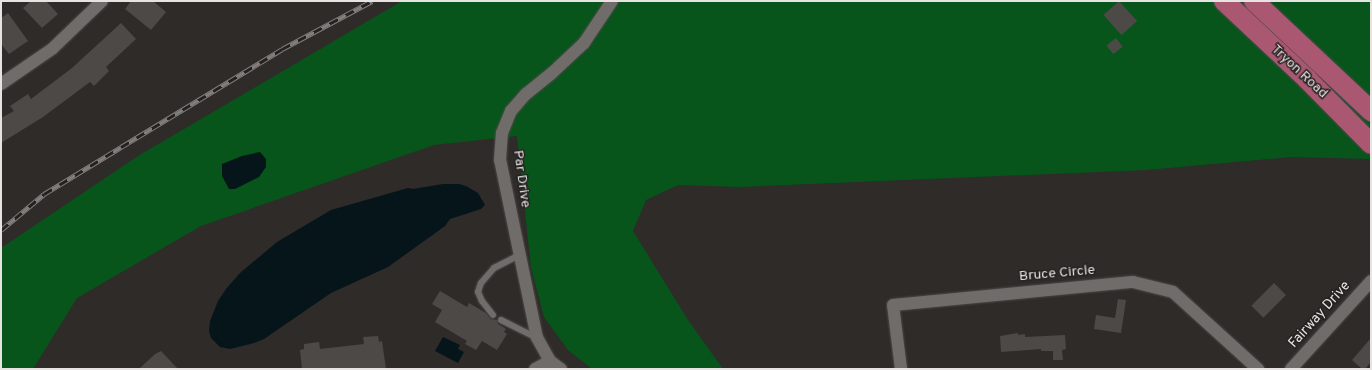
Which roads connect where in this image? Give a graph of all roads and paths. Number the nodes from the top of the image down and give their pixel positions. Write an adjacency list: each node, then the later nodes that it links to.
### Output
1 (102, 1): 5 (street)
2 (612, 1): 8 (street, Par Drive)
3 (1224, 1): 7 (main road, Tryon Road)
4 (1254, 1): 6 (main road, Tryon Road)
5 (1, 84)
6 (1371, 111)
7 (1371, 144)
8 (519, 255): 10 (lane); 12 (street, Par Drive)
9 (1371, 281): 18 (street, Fairway Drive)
10 (493, 316)
11 (500, 320): 12 (lane)
12 (537, 338): 13 (street, Par Drive)
13 (550, 361): 14 (street); 15 (street, Par Drive)
14 (535, 369)
15 (561, 369)
16 (901, 369): 17 (street, Bruce Circle)
17 (1258, 369)
18 (1291, 369)

